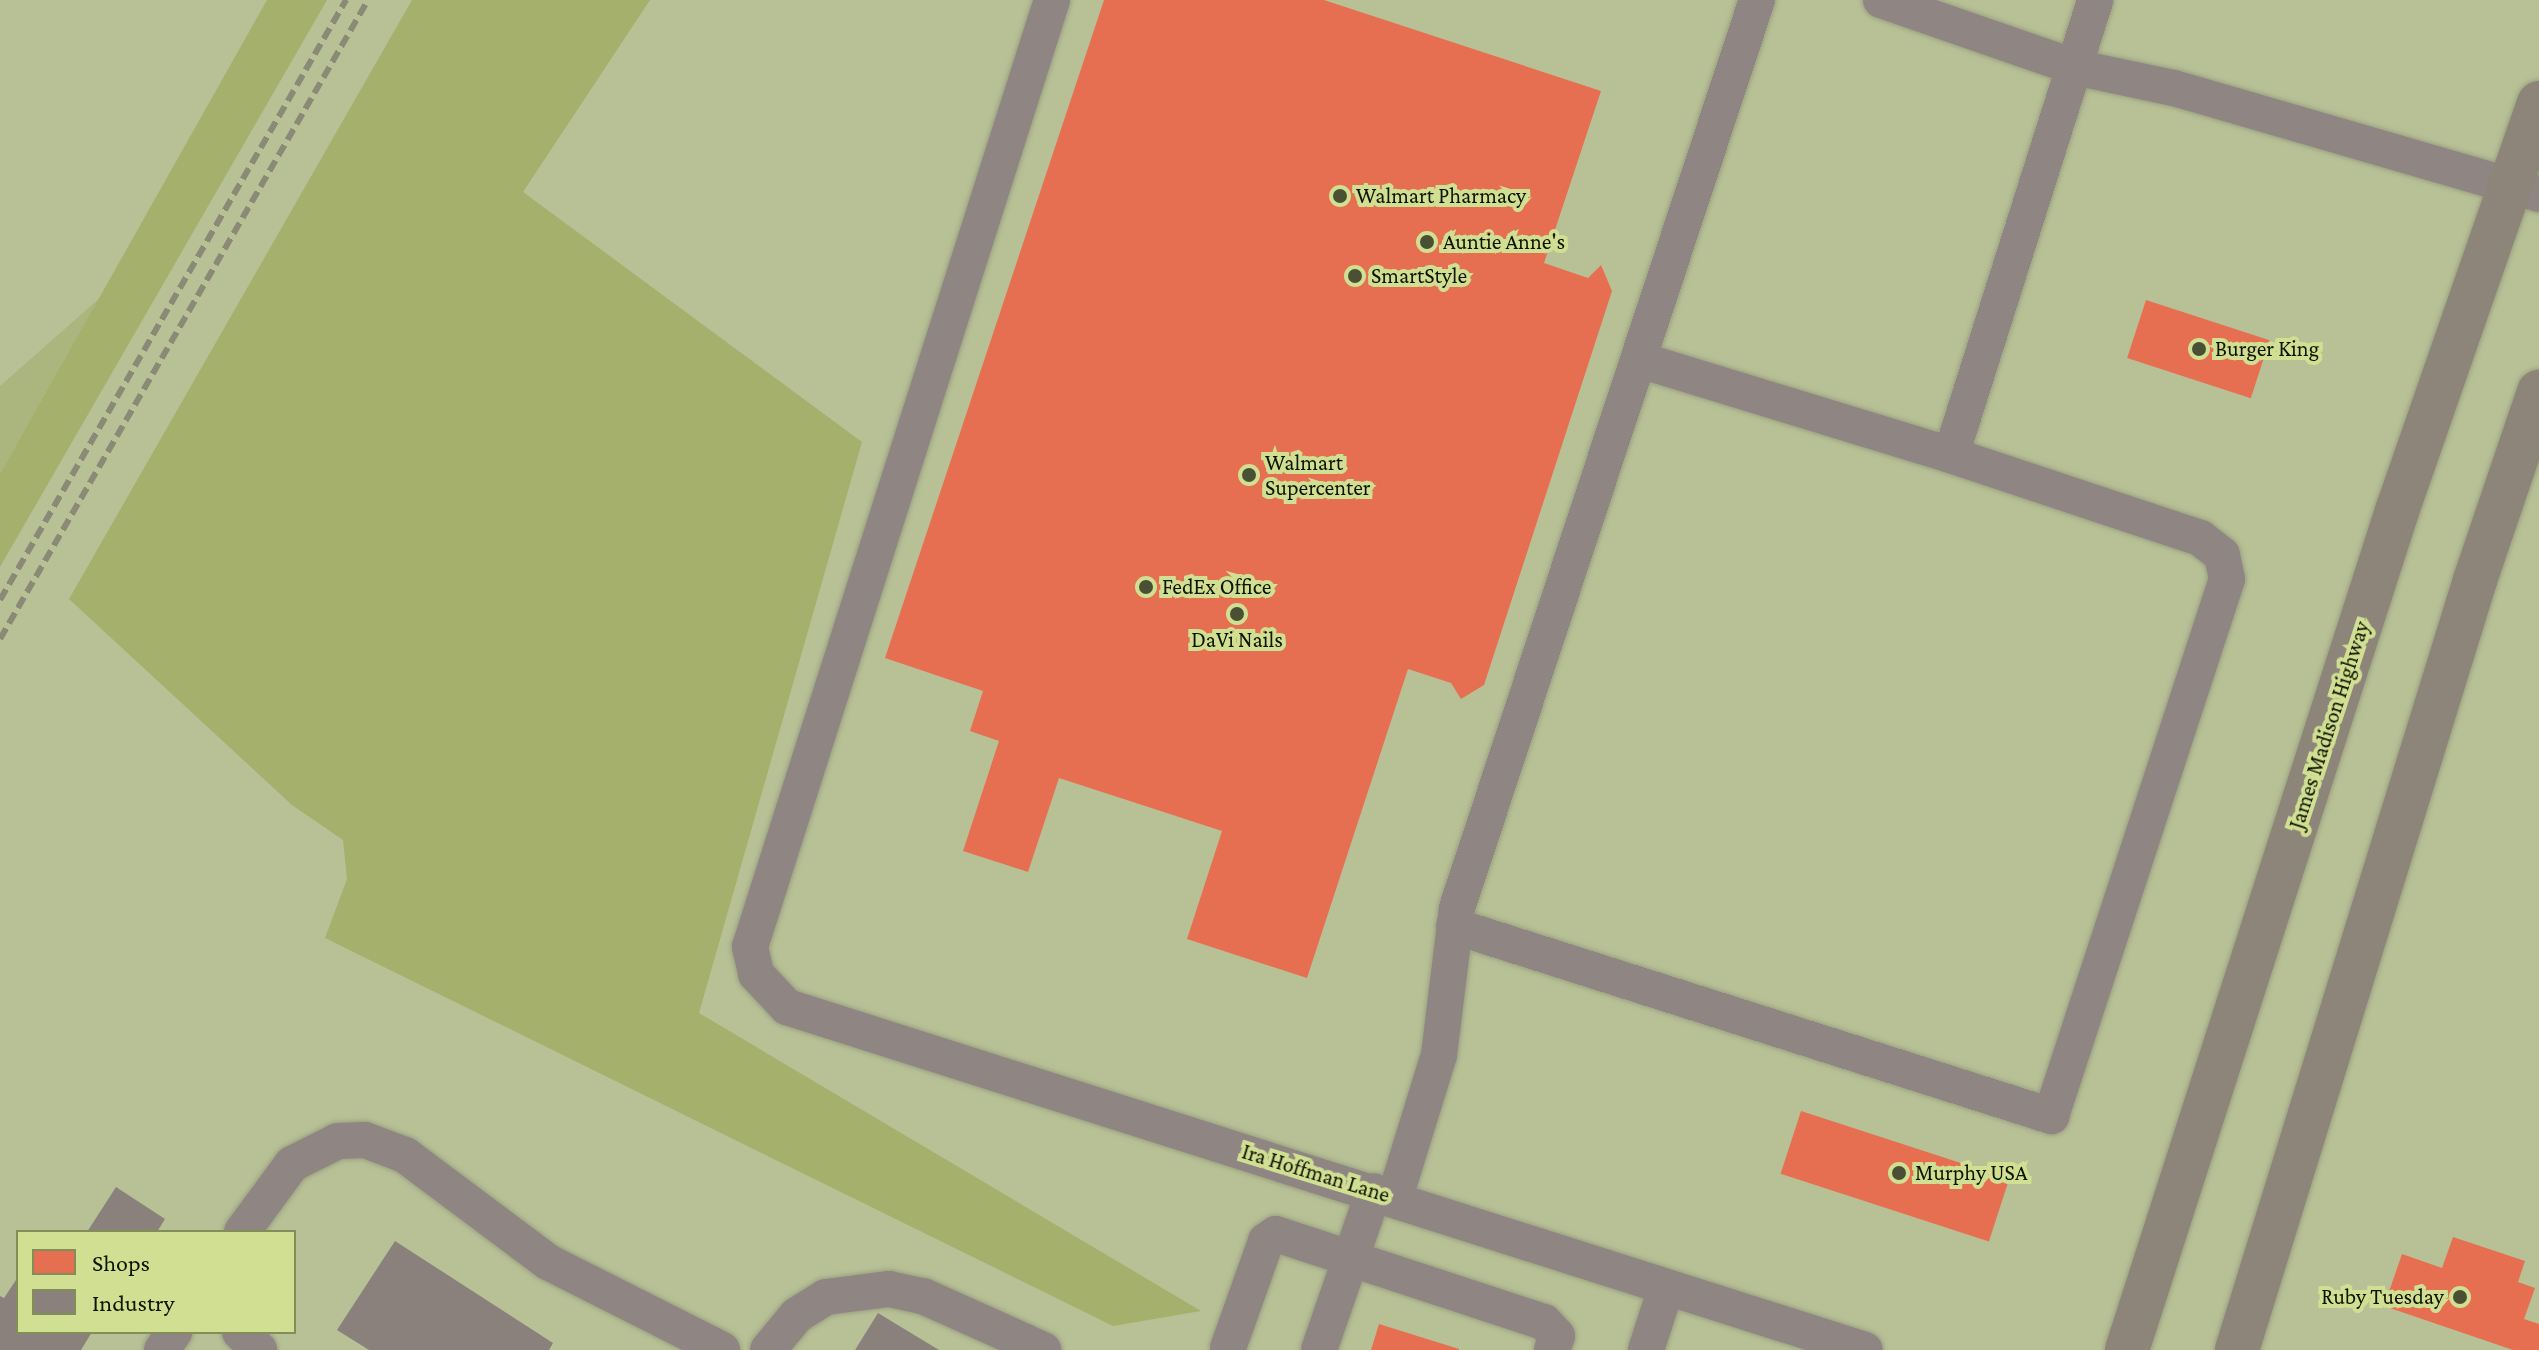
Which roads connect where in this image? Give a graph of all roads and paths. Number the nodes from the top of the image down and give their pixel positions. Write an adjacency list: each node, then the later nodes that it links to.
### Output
1 (1052, 0): 12 (street, Ira Hoffman Lane)
2 (1757, 0): 8 (street)
3 (1881, 0): 5 (street)
4 (2095, 0): 5 (street)
5 (2074, 67): 7 (street); 10 (street)
6 (2539, 103): 7 (main road, James Madison Highway)
7 (2523, 189): 26 (main road, James Madison Highway)
8 (1640, 360): 10 (street); 11 (street)
9 (2539, 392): 27 (main road)
10 (1951, 455): 11 (street)
11 (1454, 926): 12 (street)
12 (1384, 1194): 14 (street); 15 (street, Ira Hoffman Lane)
13 (243, 1230): 19 (street)
14 (1351, 1258): 17 (street); 22 (street); 23 (street)
15 (1666, 1288): 24 (street); 25 (street, Ira Hoffman Lane)
16 (242, 1334): 18 (street)
17 (1228, 1348)
18 (259, 1350)
19 (722, 1350)
20 (768, 1350): 21 (street)
21 (1043, 1350)
22 (1319, 1350)
23 (1552, 1350)
24 (1646, 1350)
25 (1865, 1350)
26 (2127, 1350)
27 (2237, 1350)

